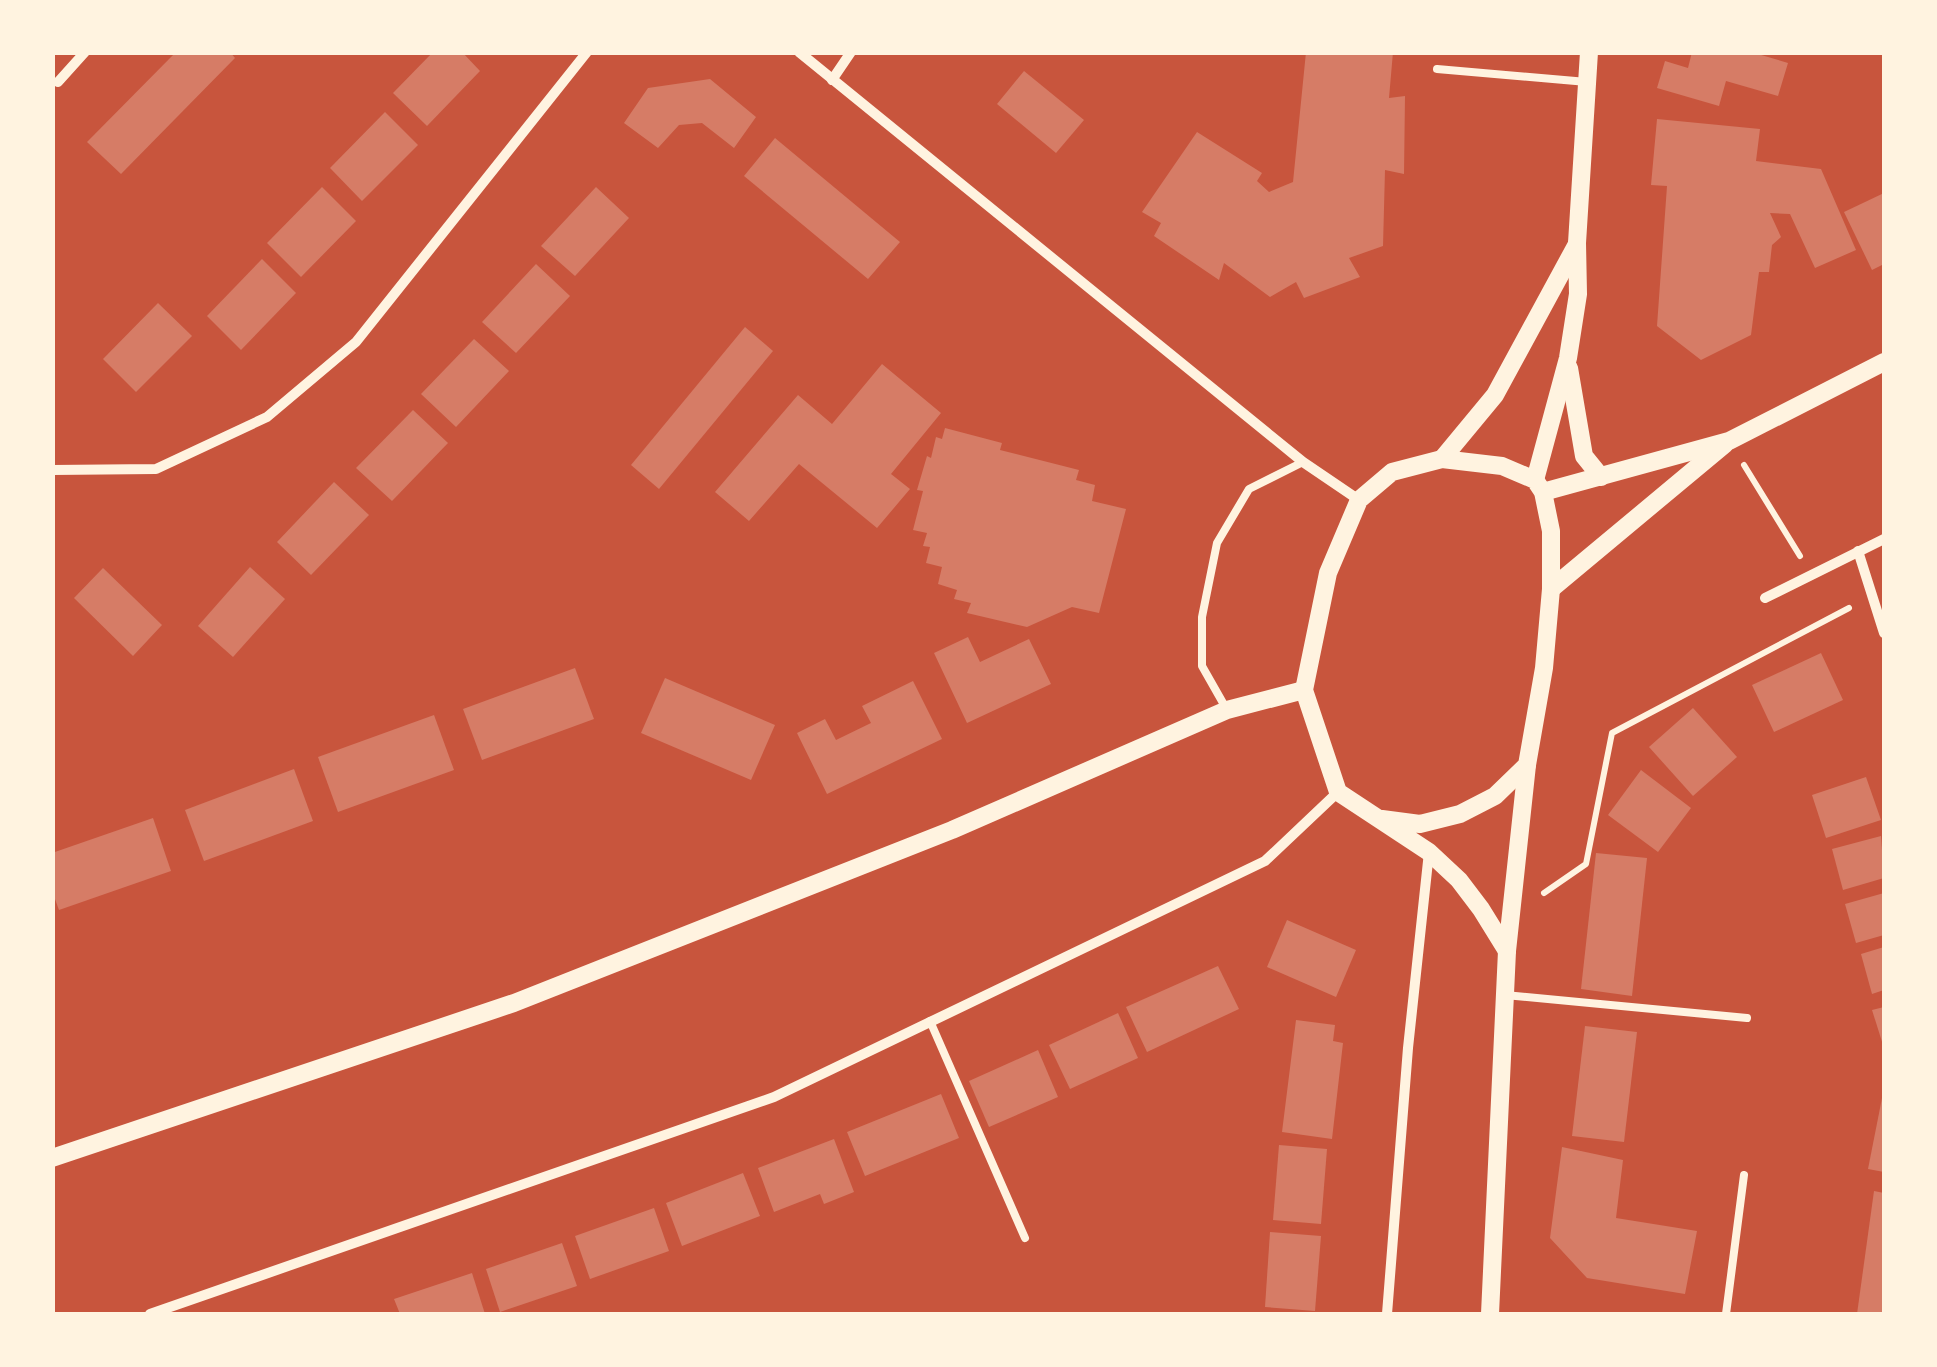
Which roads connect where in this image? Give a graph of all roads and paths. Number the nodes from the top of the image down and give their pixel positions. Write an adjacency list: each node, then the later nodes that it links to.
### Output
1 (85, 52): 8 (street)
2 (587, 52): 16 (street)
3 (800, 52): 7 (street)
4 (851, 52): 7 (street)
5 (1589, 52): 9 (street)
6 (1437, 70): 9 (lane)
7 (832, 80): 15 (street)
8 (58, 82)
9 (1588, 82): 10 (street)
10 (1577, 243): 11 (street); 14 (street)
11 (1568, 358): 17 (street); 18 (street)
12 (1884, 362): 13 (street)
13 (1730, 441): 17 (street); 22 (path); 23 (street)
14 (1442, 458): 18 (street); 19 (street)
15 (1302, 462): 19 (street); 28 (lane)
16 (52, 470)
17 (1602, 476): 18 (street)
18 (1539, 486): 23 (street)
19 (1359, 500): 27 (street)
20 (1884, 539): 21 (street)
21 (1858, 551): 22 (street); 24 (street)
22 (1811, 574): 25 (street)
23 (1551, 589): 29 (street)
24 (1872, 596): 26 (street); 33 (path)
25 (1765, 598)
26 (1884, 634)
27 (1304, 690): 28 (street); 30 (street)
28 (1227, 710): 38 (street)
29 (1527, 765): 31 (street); 34 (street)
30 (1338, 792): 31 (street); 37 (street)
31 (1382, 819): 32 (street)
32 (1429, 852): 34 (street); 42 (street)
33 (1542, 894)
34 (1507, 951): 35 (street)
35 (1505, 995): 36 (lane); 43 (street)
36 (1747, 1018)
37 (930, 1021): 40 (lane); 41 (street)
38 (52, 1158)
39 (1744, 1175): 44 (lane)
40 (1024, 1238)
41 (150, 1314)
42 (1387, 1314)
43 (1493, 1314)
44 (1726, 1314)

